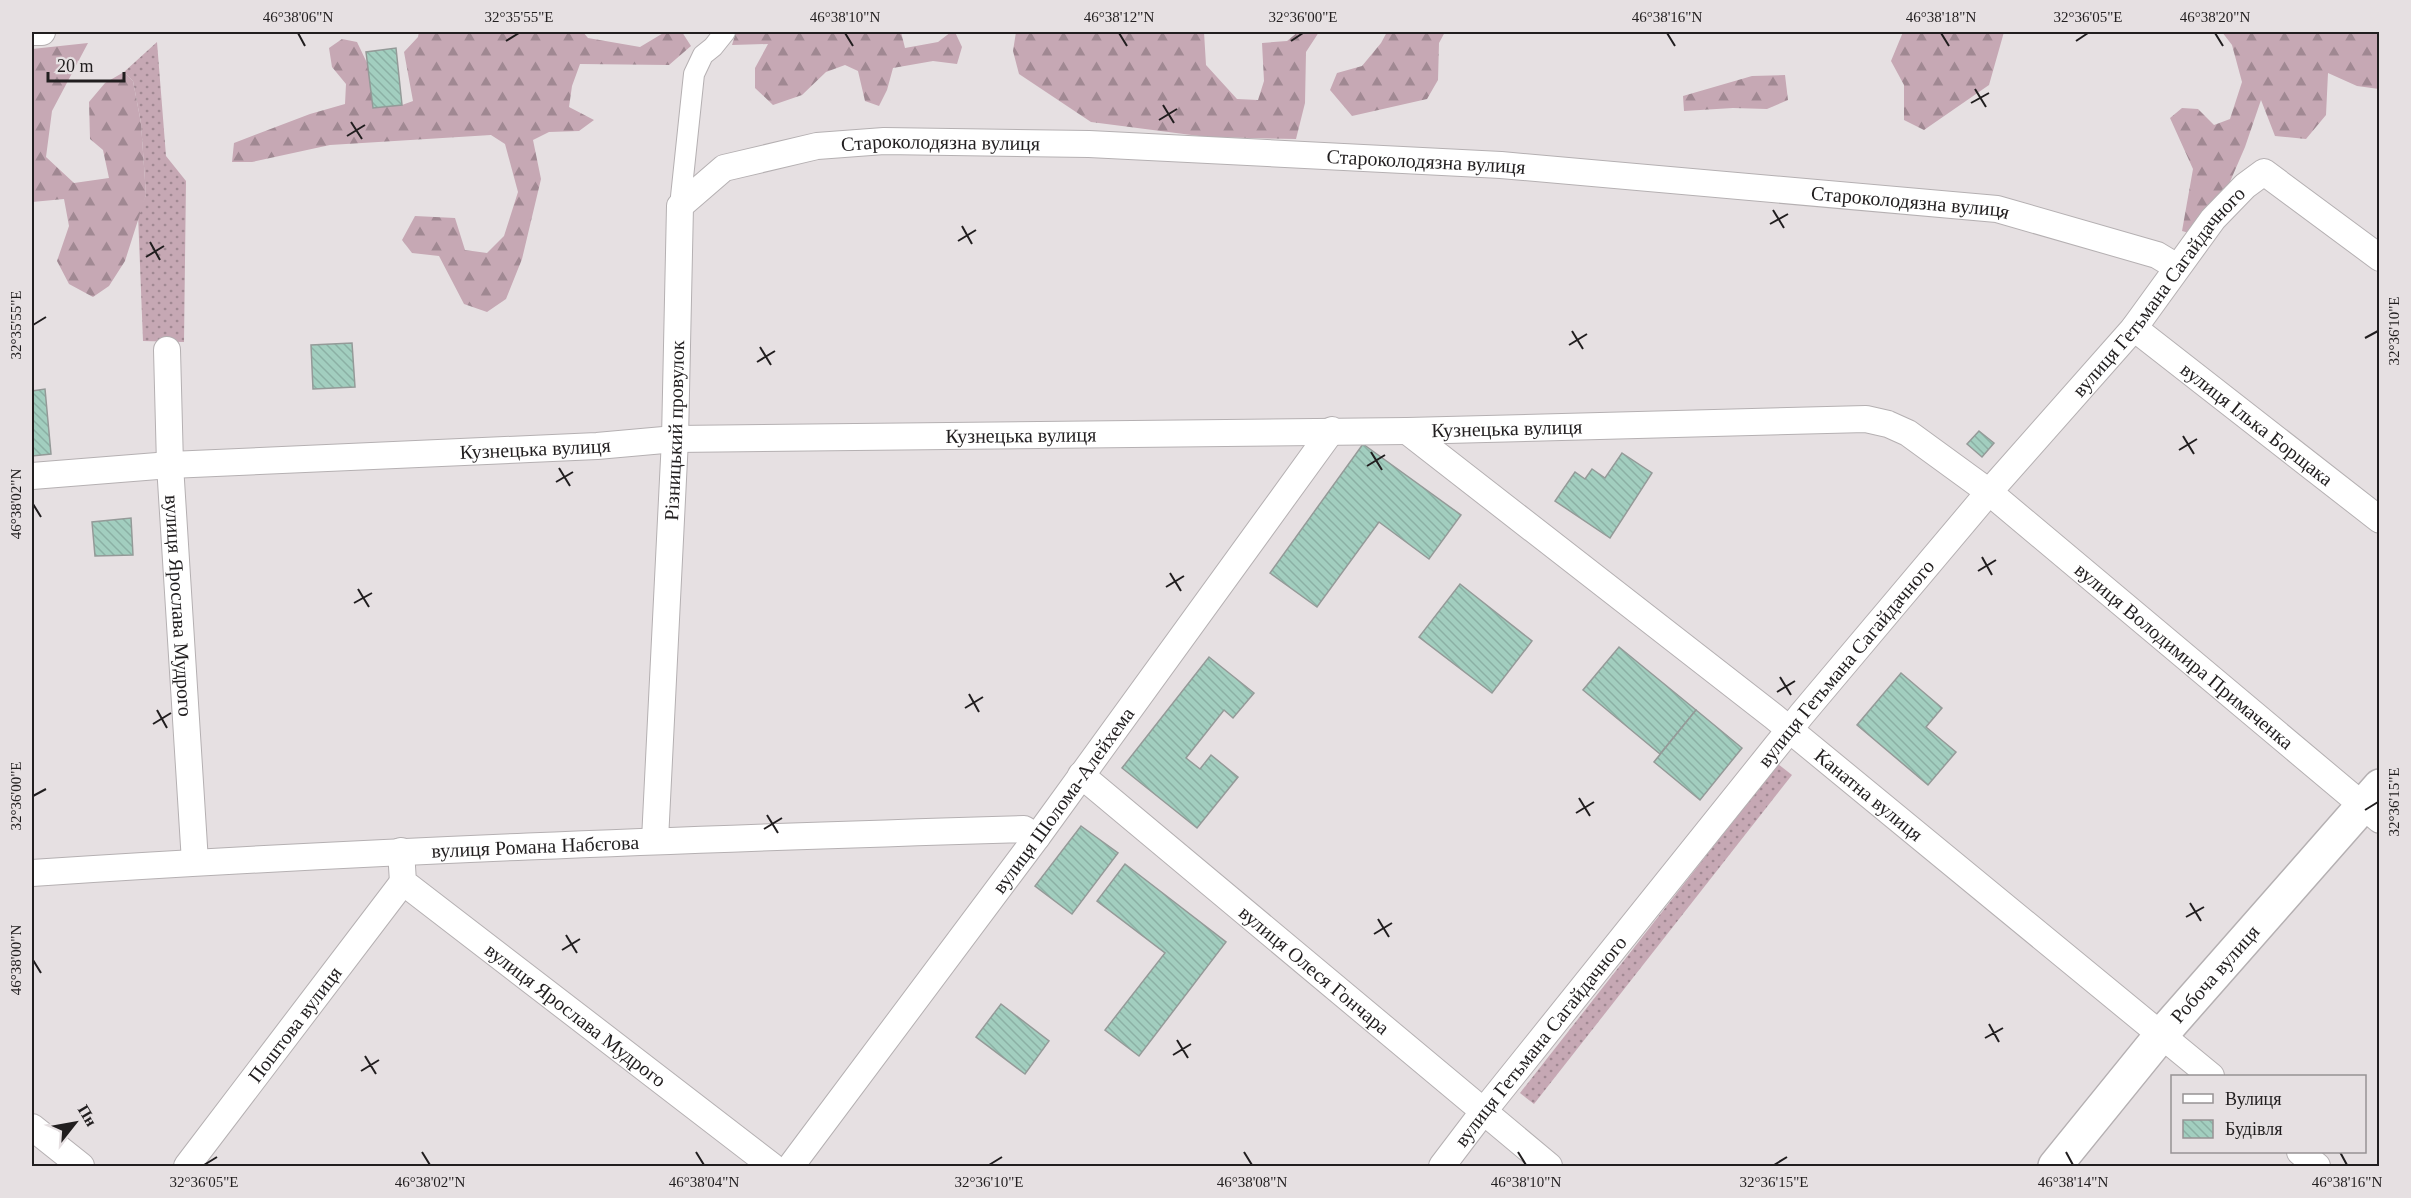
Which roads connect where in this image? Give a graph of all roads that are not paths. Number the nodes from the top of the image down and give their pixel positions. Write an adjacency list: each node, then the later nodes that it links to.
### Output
1 (32, 32): 2 (street)
2 (42, 32)
3 (725, 32): 4 (street, Різницький провулок)
4 (680, 206): 6 (street, Староколодязна вулиця); 11 (street, Різницький провулок)
5 (2379, 258): 6 (street, вулиця Гетьмана Сагайдачного)
6 (2177, 267): 7 (street, вулиця Гетьмана Сагайдачного)
7 (2134, 328): 14 (street, вулиця Гетьмана Сагайдачного); 15 (street, вулиця Ілька Борщака)
8 (166, 350): 12 (street, вулиця Ярослава Мудрого)
9 (1332, 430): 10 (street, Кузнецька вулиця); 11 (street, Кузнецька вулиця); 17 (street, вулиця Шолома-Алейхема)
10 (1407, 431): 14 (street, Кузнецька вулиця); 16 (street, Канатна вулиця)
11 (675, 439): 12 (street, Кузнецька вулиця); 20 (street, Різницький провулок)
12 (170, 465): 13 (street, Кузнецька вулиця); 22 (street, вулиця Ярослава Мудрого)
13 (32, 476)
14 (1989, 492): 16 (street, вулиця Гетьмана Сагайдачного); 18 (street, вулиця Володимира Примаченка)
15 (2379, 520)
16 (1790, 729): 25 (street, Канатна вулиця); 27 (street, вулиця Гетьмана Сагайдачного)
17 (1081, 775): 19 (street, вулиця Шолома-Алейхема); 27 (street, вулиця Олеся Гончара)
18 (2374, 804): 25 (street, Робоча вулиця)
19 (1037, 837): 20 (street, вулиця Романа Набєгова); 33 (street, вулиця Шолома-Алейхема)
20 (655, 840): 21 (street, вулиця Романа Набєгова)
21 (401, 851): 22 (street, вулиця Романа Набєгова); 24 (street)
22 (195, 862): 23 (street, вулиця Романа Набєгова)
23 (32, 873)
24 (403, 882): 31 (street, Поштова вулиця); 32 (street, вулиця Ярослава Мудрого)
25 (2162, 1034): 26 (street, Канатна вулиця); 36 (street, Робоча вулиця)
26 (2209, 1075)
27 (1483, 1112): 34 (street, вулиця Гетьмана Сагайдачного); 35 (street, вулиця Олеся Гончара)
28 (32, 1127): 30 (street)
29 (2301, 1153): 37 (street)
30 (81, 1167)
31 (187, 1167)
32 (772, 1167)
33 (791, 1167)
34 (1442, 1167)
35 (1549, 1167)
36 (2055, 1167)
37 (2318, 1167)

